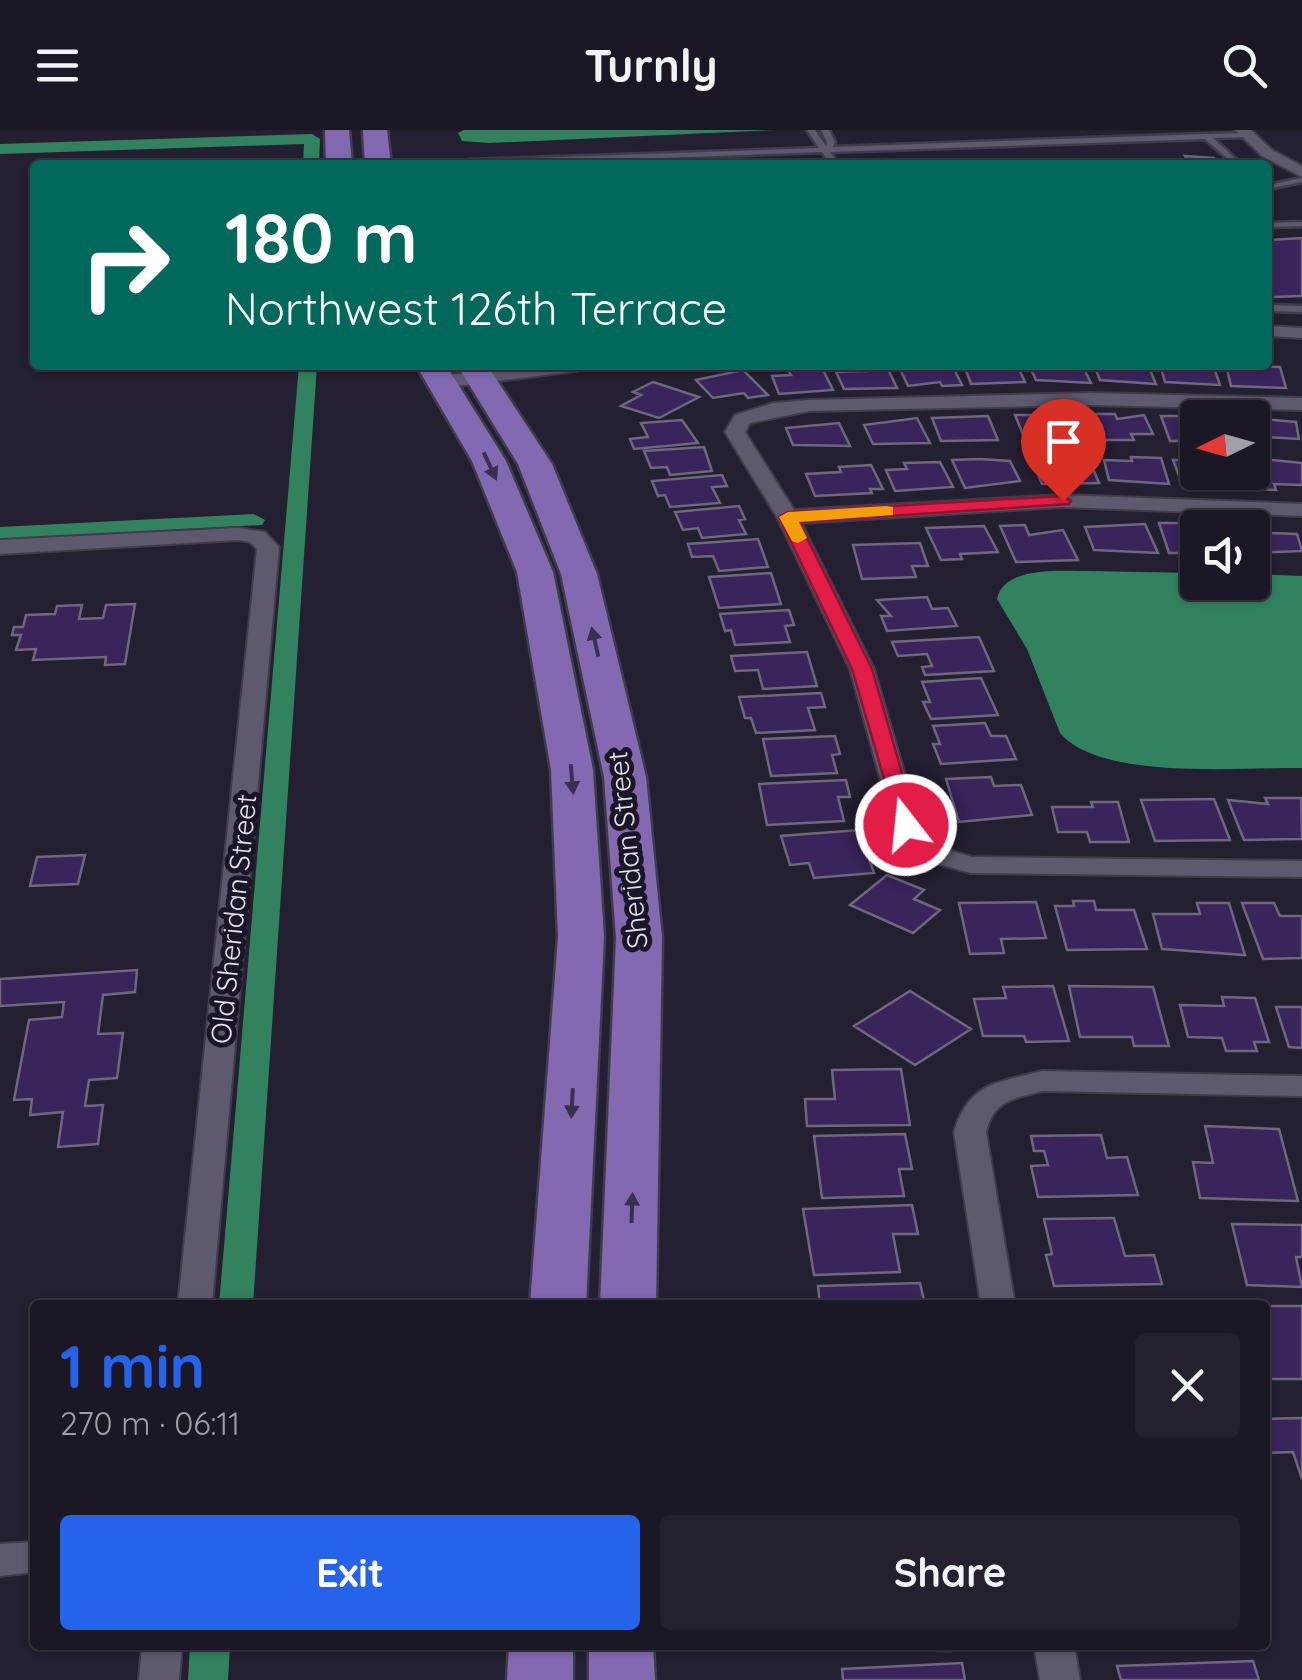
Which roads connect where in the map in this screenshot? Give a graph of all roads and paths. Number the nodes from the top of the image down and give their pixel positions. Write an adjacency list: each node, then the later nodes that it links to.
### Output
1 (337, 130): 8 (main road)
2 (375, 130): 9 (main road)
3 (811, 130): 7 (lane)
4 (825, 130): 7 (lane)
5 (1248, 132): 6 (lane); 13 (street); 14 (street)
6 (1206, 136): 7 (lane); 12 (lane)
7 (828, 149): 10 (lane); 11 (lane)
8 (340, 160)
9 (378, 160)
10 (615, 160)
11 (834, 160)
12 (1232, 160)
13 (1302, 162)
14 (1302, 172)
15 (1302, 180): 16 (lane)
16 (1272, 187)
17 (1302, 224): 18 (lane)
18 (1272, 225)
19 (1272, 308): 20 (lane)
20 (1302, 309)
21 (1272, 331): 22 (street)
22 (1302, 333)
23 (1272, 340): 24 (street)
24 (1302, 342)
25 (458, 370): 33 (main road, Sheridan Street, one-way to 33); 34 (main road, Sheridan Street, one-way to 25)
26 (1302, 404): 28 (street)
27 (1302, 510): 28 (street)
28 (788, 517): 30 (street)
29 (0, 547): 32 (street, Old Sheridan Street)
30 (1302, 869)
31 (1302, 1086): 35 (street)
32 (195, 1300)
33 (558, 1300)
34 (628, 1300)
35 (997, 1300)
36 (30, 1557): 37 (street)
37 (0, 1560)
38 (162, 1650): 42 (street)
39 (541, 1650): 43 (main road)
40 (621, 1650): 44 (main road)
41 (1055, 1650): 45 (street)
42 (159, 1680)
43 (540, 1680)
44 (622, 1680)
45 (1060, 1680)

